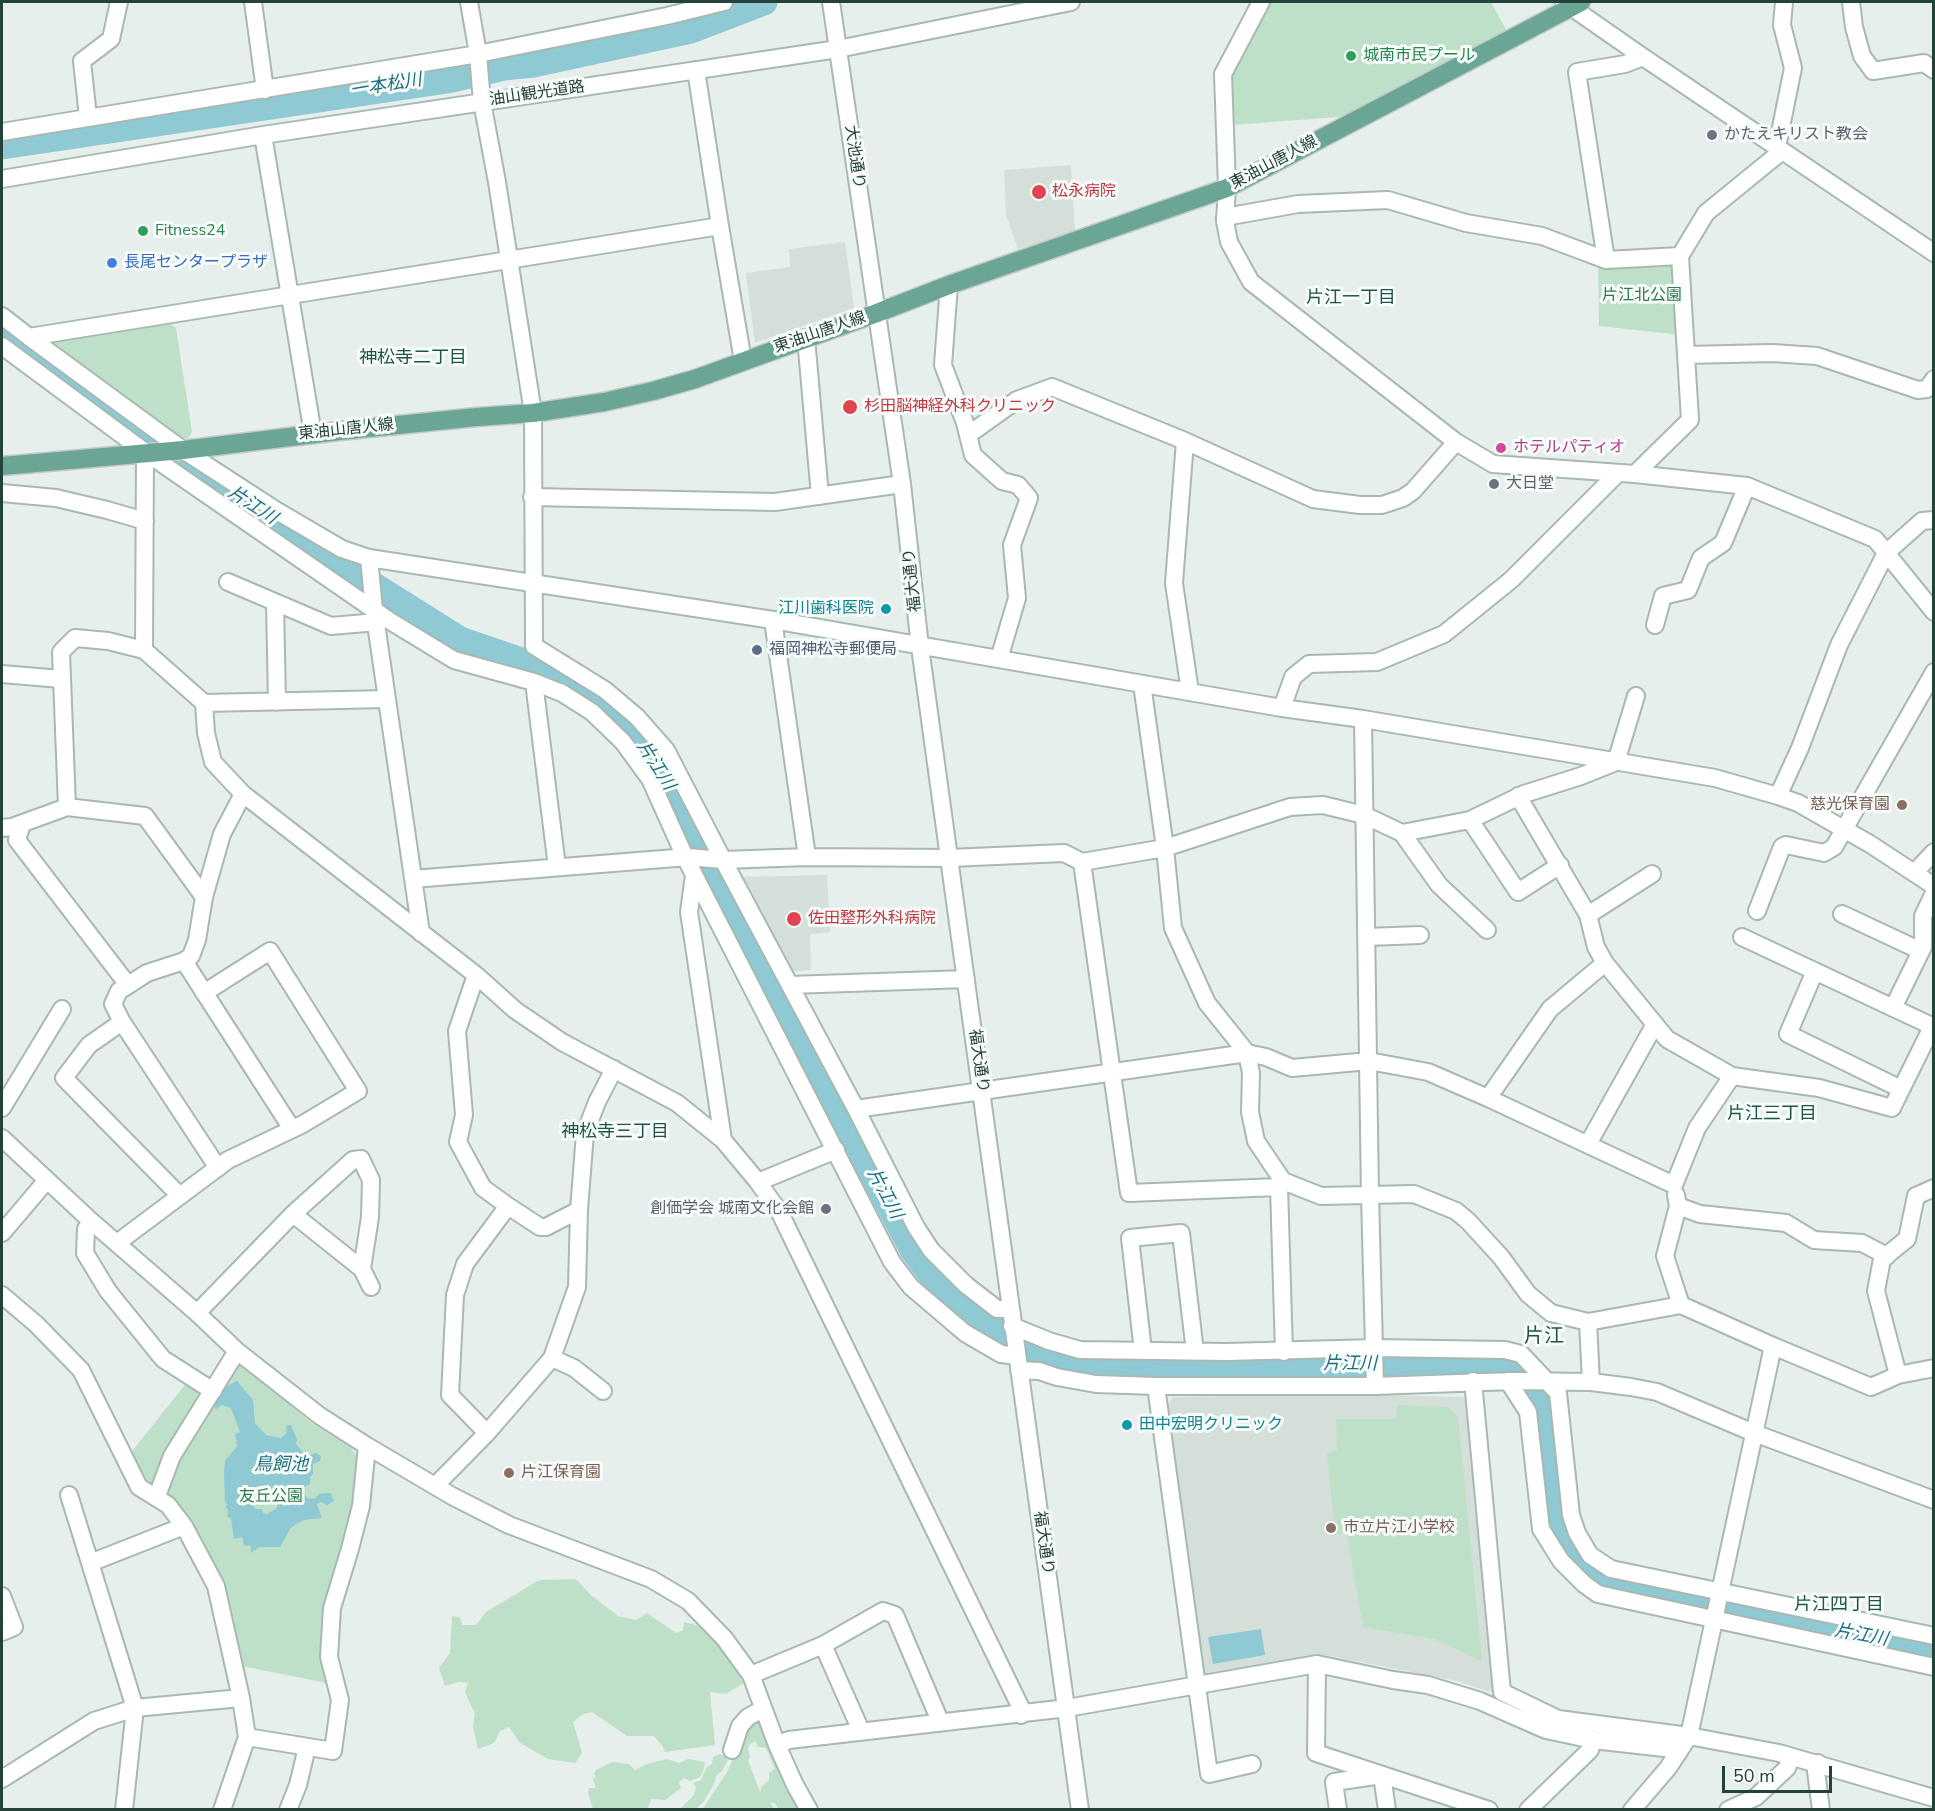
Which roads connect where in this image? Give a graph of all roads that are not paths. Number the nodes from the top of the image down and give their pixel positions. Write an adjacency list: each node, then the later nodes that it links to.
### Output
1 (119, 2): 19 (street)
2 (254, 2): 17 (street)
3 (469, 2): 13 (street)
4 (831, 2): 12 (street, 大池通り)
5 (1071, 2): 10 (street, 油山観光道路)
6 (1261, 2): 24 (street)
7 (1784, 2): 22 (street)
8 (1851, 2): 16 (street)
9 (718, 3): 13 (street)
10 (1050, 3): 12 (street, 油山観光道路)
11 (1572, 3): 14 (street); 24 (main road, 東油山唐人線)
12 (838, 49): 15 (street, 油山観光道路); 33 (street, 大池通り)
13 (478, 56): 17 (street); 18 (street)
14 (1643, 57): 22 (street); 30 (street)
15 (696, 70): 18 (street, 油山観光道路); 26 (street)
16 (1934, 70)
17 (265, 90): 19 (street)
18 (482, 102): 21 (street, 油山観光道路); 29 (street)
19 (88, 117): 20 (street)
20 (2, 132)
21 (263, 135): 23 (street, 油山観光道路); 32 (street)
22 (1779, 149): 27 (street); 28 (street)
23 (2, 179)
24 (1227, 188): 25 (street); 31 (main road, 東油山唐人線)
25 (1225, 217): 30 (street); 45 (street)
26 (720, 226): 29 (street); 39 (street)
27 (1934, 253)
28 (1680, 256): 30 (street); 38 (street)
29 (509, 259): 32 (street); 41 (street)
30 (1606, 260)
31 (950, 285): 33 (main road, 東油山唐人線); 43 (street)
32 (291, 296): 35 (street); 42 (street)
33 (877, 313): 36 (main road, 東油山唐人線); 50 (street, 福大通り)
34 (2, 316): 35 (street)
35 (29, 337): 46 (street)
36 (806, 338): 39 (main road, 東油山唐人線); 53 (street)
37 (2, 346): 47 (street)
38 (1687, 355): 40 (street); 49 (street)
39 (743, 361): 41 (main road, 東油山唐人線)
40 (1934, 379)
41 (532, 413): 42 (main road, 東油山唐人線); 54 (street)
42 (313, 434): 46 (main road, 東油山唐人線)
43 (968, 435): 44 (street); 68 (street)
44 (1185, 441): 45 (street); 74 (street)
45 (1456, 442): 49 (street)
46 (181, 450): 47 (main road, 東油山唐人線); 58 (street)
47 (149, 452): 48 (main road, 東油山唐人線); 56 (street); 62 (street)
48 (2, 466)
49 (1627, 474): 51 (street); 79 (street)
50 (902, 484): 53 (street); 66 (street, 福大通り)
51 (1747, 486): 57 (street); 65 (street)
52 (2, 494): 56 (street)
53 (820, 496): 54 (street)
54 (532, 497): 60 (street)
55 (1934, 520): 57 (street)
56 (145, 521): 67 (street)
57 (1887, 553): 63 (street); 84 (street)
58 (369, 566): 60 (street); 62 (street)
59 (228, 582): 61 (street)
60 (533, 584): 64 (street); 97 (street)
61 (275, 603): 62 (street); 77 (street)
62 (375, 611): 72 (street); 76 (street)
63 (1934, 612)
64 (773, 621): 66 (street); 95 (street)
65 (1655, 626)
66 (920, 647): 68 (street); 96 (street, 福大通り)
67 (144, 650): 71 (street); 78 (street)
68 (999, 659): 73 (street)
69 (1934, 672): 90 (street)
70 (2, 674): 71 (street)
71 (61, 679): 85 (street)
72 (534, 682): 94 (street); 100 (street)
73 (1142, 684): 74 (street); 92 (street)
74 (1190, 692): 79 (street)
75 (1636, 696): 81 (street)
76 (387, 699): 77 (street); 104 (street)
77 (277, 702): 78 (street)
78 (204, 703): 82 (street)
79 (1282, 708): 80 (street)
80 (1363, 719): 81 (street); 86 (street)
81 (1616, 762): 83 (street); 84 (street)
82 (243, 794): 107 (street); 112 (street)
83 (1518, 796): 87 (street); 99 (street)
84 (1778, 796): 90 (street)
85 (67, 807): 88 (street); 107 (street)
86 (1364, 815): 91 (street); 92 (street); 115 (street)
87 (1470, 820): 91 (street); 99 (street)
88 (22, 824): 89 (street); 122 (street)
89 (2, 828)
90 (1845, 830): 101 (street); 108 (street)
91 (1402, 833): 111 (street)
92 (1165, 848): 98 (street); 130 (street)
93 (1934, 852): 101 (street)
94 (687, 857): 97 (street); 100 (street); 103 (street)
95 (807, 857): 96 (street); 97 (street)
96 (950, 858): 98 (street); 121 (street, 福大通り)
97 (718, 859): 123 (street)
98 (1082, 862): 133 (street)
99 (1560, 865): 110 (street)
100 (557, 867): 104 (street)
101 (1914, 873): 105 (street)
102 (1652, 874): 110 (street)
103 (694, 875): 142 (street); 144 (street)
104 (413, 879): 112 (street)
105 (1934, 886)
106 (1934, 893): 116 (street)
107 (204, 897): 117 (street)
108 (1757, 911)
109 (1842, 914): 116 (street)
110 (1588, 915): 118 (street)
111 (1487, 930)
112 (421, 933): 120 (street)
113 (1420, 935): 115 (street)
114 (1742, 936): 119 (street)
115 (1367, 937): 131 (street)
116 (1922, 951): 125 (street)
117 (184, 961): 122 (street); 124 (street)
118 (1605, 963): 128 (street); 137 (street)
119 (1815, 971): 125 (street); 135 (street)
120 (476, 975): 132 (street); 153 (street)
121 (966, 979): 123 (street); 136 (street, 福大通り)
122 (128, 985): 127 (street)
123 (790, 985): 139 (street)
124 (204, 993): 140 (street); 140 (street)
125 (1893, 1008): 129 (street)
126 (62, 1009): 138 (street)
127 (122, 1022): 145 (street); 152 (street)
128 (1655, 1024): 134 (street); 143 (street)
129 (1933, 1027): 135 (street)
130 (1247, 1053): 131 (street); 133 (street); 148 (street)
131 (1369, 1061): 137 (street); 151 (street)
132 (614, 1069): 142 (street); 155 (street)
133 (1111, 1072): 136 (street); 148 (street)
134 (1732, 1076): 135 (street); 149 (street)
135 (1901, 1089)
136 (982, 1091): 139 (street); 165 (street, 福大通り)
137 (1488, 1098): 143 (street)
138 (2, 1108)
139 (856, 1109): 165 (street)
140 (292, 1129): 145 (street)
141 (2, 1138): 146 (street)
142 (723, 1140): 147 (street)
143 (1588, 1144): 149 (street)
144 (836, 1150): 147 (street); 176 (street)
145 (218, 1168): 152 (street)
146 (47, 1180): 157 (street); 158 (street)
147 (758, 1182): 210 (street)
148 (1281, 1184): 151 (street); 174 (street)
149 (1674, 1185): 154 (street)
150 (1934, 1188): 160 (street)
151 (1370, 1195): 167 (street); 170 (street)
152 (180, 1196): 159 (street)
153 (508, 1206): 155 (street); 187 (street)
154 (1678, 1206): 160 (street); 164 (street)
155 (579, 1210): 175 (street)
156 (293, 1214): 161 (street); 161 (street); 166 (street)
157 (91, 1221): 159 (street); 186 (street)
158 (2, 1233)
159 (117, 1243): 166 (street)
160 (1887, 1256): 178 (street)
161 (362, 1269): 162 (street)
162 (371, 1287)
163 (2, 1295): 192 (street)
164 (1681, 1305): 167 (street); 169 (street)
165 (1010, 1309): 168 (street, 福大通り)
166 (197, 1313): 171 (street)
167 (1588, 1322): 183 (street)
168 (1012, 1326): 172 (street); 176 (street, 福大通り)
169 (1773, 1346): 178 (street); 188 (street)
170 (1375, 1350): 174 (street); 180 (street); 182 (street)
171 (237, 1351): 186 (street); 189 (street)
172 (1143, 1351): 173 (street); 173 (street)
173 (1195, 1352): 174 (street)
174 (1284, 1352)
175 (552, 1358): 185 (street); 187 (street)
176 (1018, 1363): 184 (street); 208 (street, 福大通り)
177 (1934, 1368): 178 (street)
178 (1898, 1376)
179 (1511, 1381): 181 (street); 182 (street); 198 (street)
180 (1375, 1382): 181 (street); 184 (street)
181 (1473, 1382): 214 (street)
182 (1546, 1382): 183 (street); 196 (street)
183 (1591, 1382): 188 (street)
184 (1156, 1386): 205 (street)
185 (603, 1390)
186 (213, 1391): 192 (street)
187 (487, 1433): 190 (street)
188 (1754, 1433): 193 (street); 196 (street)
189 (367, 1446): 190 (street); 217 (street)
190 (435, 1486): 204 (street)
191 (69, 1495): 195 (street)
192 (157, 1496): 194 (street)
193 (1934, 1500)
194 (184, 1526): 195 (street); 206 (street)
195 (90, 1563): 207 (street)
196 (1719, 1592): 198 (street); 200 (street)
197 (2, 1596): 199 (street)
198 (1714, 1618): 203 (street); 214 (street)
199 (2, 1632)
200 (1934, 1636)
201 (823, 1645): 204 (street); 211 (street); 212 (street)
202 (1317, 1664): 205 (street); 215 (street); 223 (street)
203 (1934, 1667)
204 (751, 1675): 209 (street)
205 (1196, 1684): 208 (street); 222 (street)
206 (241, 1698): 207 (street); 213 (street)
207 (135, 1708): 224 (street); 226 (street)
208 (1067, 1708): 210 (street); 230 (street, 福大通り)
209 (763, 1709): 216 (street); 218 (street)
210 (1021, 1715): 211 (street)
211 (939, 1723): 212 (street)
212 (859, 1732): 216 (street)
213 (247, 1737): 217 (street); 227 (street)
214 (1689, 1737): 219 (street); 220 (street)
215 (1593, 1740): 219 (street); 234 (street)
216 (777, 1745): 229 (street)
217 (307, 1747): 228 (street)
218 (732, 1750)
219 (1679, 1752): 235 (street)
220 (1791, 1757): 221 (street); 236 (street)
221 (1818, 1763): 225 (street); 237 (street)
222 (1252, 1764)
223 (1382, 1775): 231 (street); 232 (street); 233 (street)
224 (2, 1779)
225 (1934, 1798)
226 (124, 1809)
227 (222, 1809)
228 (288, 1809)
229 (809, 1809)
230 (1080, 1809)
231 (1338, 1809)
232 (1387, 1809)
233 (1489, 1809)
234 (1528, 1809)
235 (1632, 1809)
236 (1728, 1809)
237 (1821, 1809)

